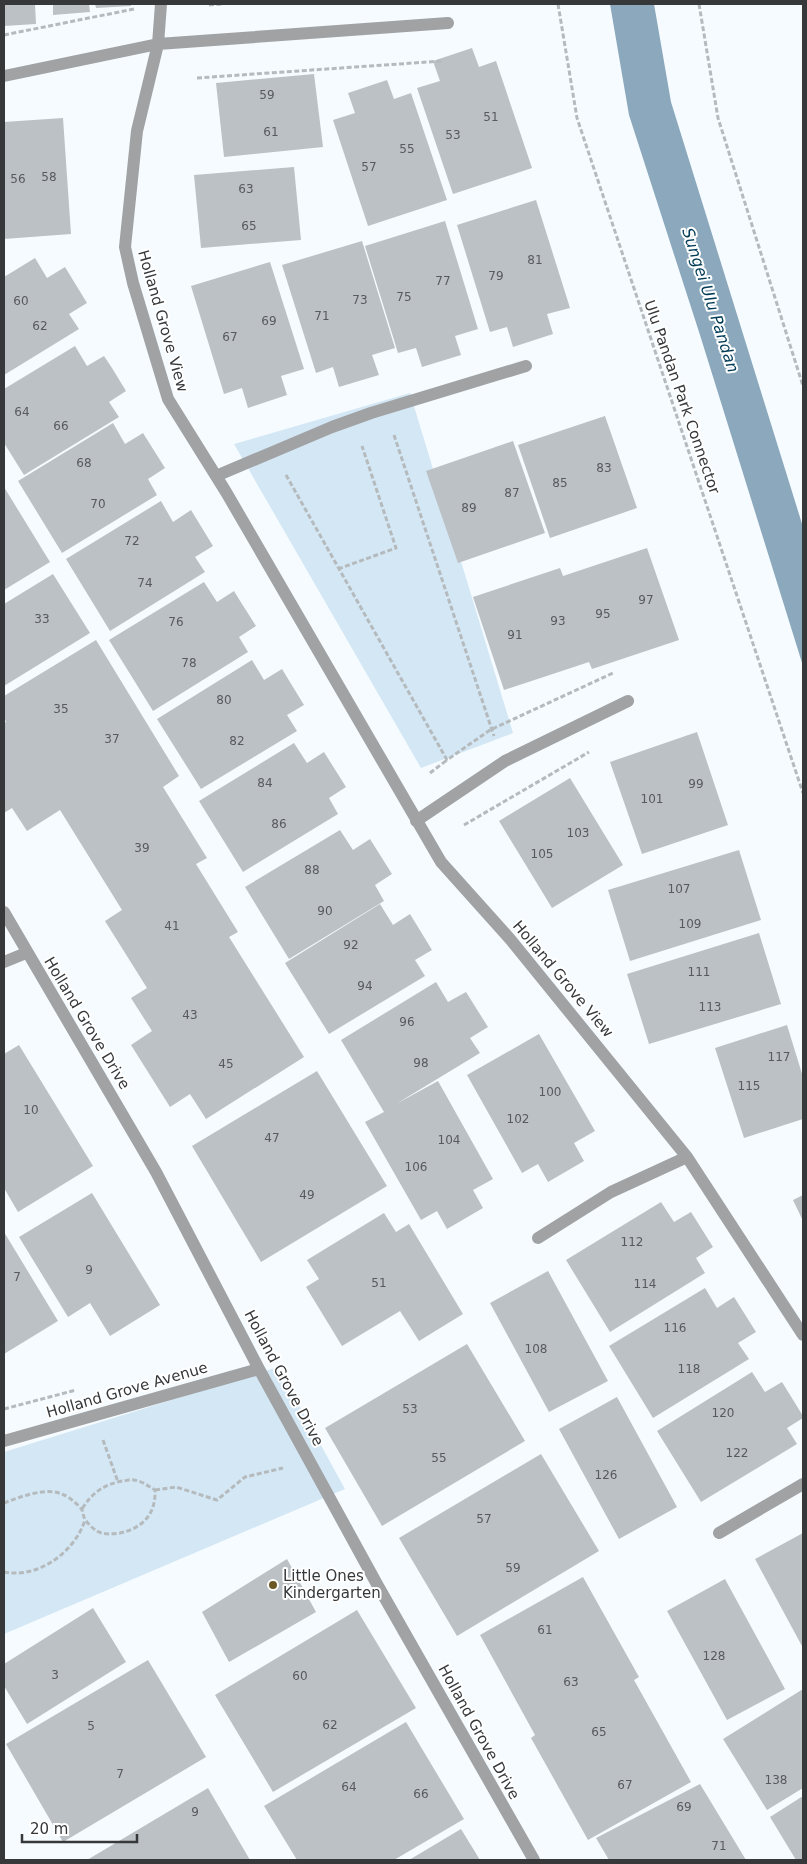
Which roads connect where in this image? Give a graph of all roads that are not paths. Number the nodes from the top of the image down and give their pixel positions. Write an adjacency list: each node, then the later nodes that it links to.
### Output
1 (161, 4): 3 (street, Holland Grove View)
2 (448, 23): 3 (street)
3 (158, 44): 4 (street); 6 (street, Holland Grove View)
4 (4, 76)
5 (526, 366): 6 (street)
6 (216, 476): 8 (street, Holland Grove View)
7 (628, 701): 8 (street)
8 (416, 821): 12 (street, Holland Grove View)
9 (4, 912): 10 (street, Holland Grove Drive)
10 (26, 953): 11 (street); 15 (street, Holland Grove Drive)
11 (4, 962)
12 (687, 1157): 13 (street); 14 (street, Holland Grove View)
13 (538, 1238)
14 (803, 1335)
15 (259, 1369): 16 (street, Holland Grove Avenue); 19 (street, Holland Grove Drive)
16 (4, 1441)
17 (803, 1484): 18 (street)
18 (719, 1533)
19 (534, 1860)

